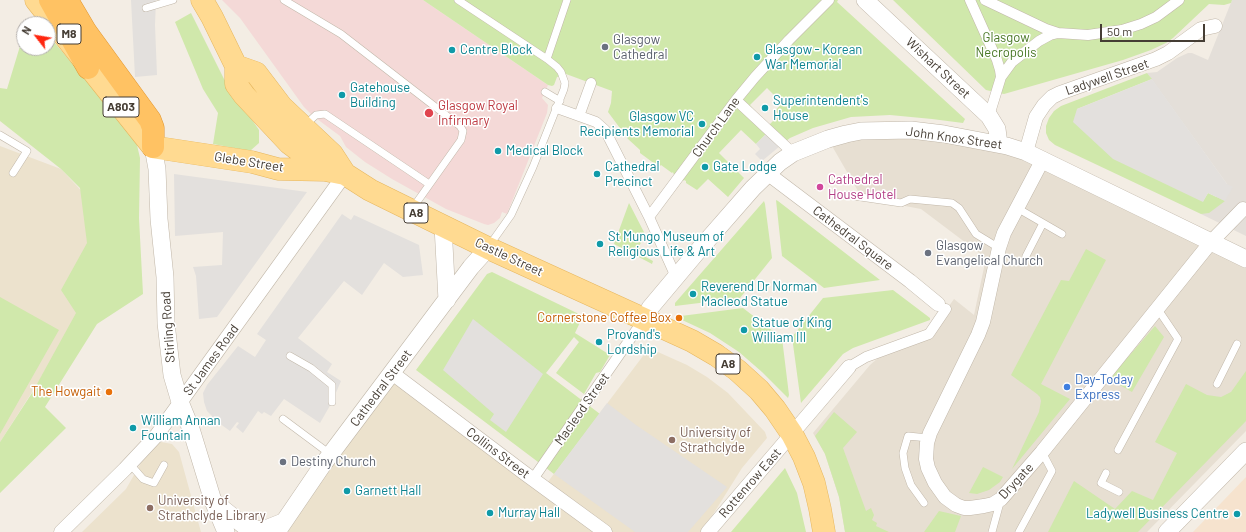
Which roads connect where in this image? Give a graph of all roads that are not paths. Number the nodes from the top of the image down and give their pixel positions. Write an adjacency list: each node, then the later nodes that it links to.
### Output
1 (36, 0): 19 (main road, A803)
2 (50, 0): 19 (highway, M8)
3 (67, 0): 30 (highway, M8)
4 (173, 0): 14 (lane)
5 (202, 0): 18 (main road, Castle Street)
6 (284, 0): 38 (lane)
7 (458, 0): 17 (lane)
8 (567, 0): 17 (lane)
9 (829, 0): 23 (street, Church Lane)
10 (865, 0): 26 (street, Wishart Street)
11 (970, 0): 20 (street)
12 (985, 0): 16 (street)
13 (1179, 0): 16 (street)
14 (146, 8)
15 (1215, 26): 31 (street, Ladywell Street)
16 (1058, 33): 20 (street)
17 (547, 59): 24 (lane)
18 (236, 66): 27 (main road); 27 (main road, Castle Street)
19 (88, 68): 30 (main road, A803)
20 (1001, 77): 26 (street)
21 (591, 83): 25 (street)
22 (545, 92): 24 (lane)
23 (736, 100): 32 (street); 43 (street, Church Lane)
24 (558, 104): 25 (street); 48 (lane)
25 (579, 116): 43 (street)
26 (989, 116): 29 (street, Wishart Street)
27 (293, 134): 34 (main road); 35 (main road, Castle Street); 38 (lane)
28 (0, 135): 36 (lane)
29 (999, 144): 31 (street, John Knox Street); 32 (street, John Knox Street)
30 (153, 147): 34 (main road, Glebe Street); 62 (street, Stirling Road)
31 (1026, 152): 33 (street, John Knox Street)
32 (793, 153): 37 (street, John Knox Street)
33 (1042, 159): 41 (street, Drygate); 47 (street, John Knox Street)
34 (252, 162): 35 (main road, Glebe Street)
35 (335, 172): 42 (main road, Castle Street / A8); 62 (street, St James Road)
36 (12, 173)
37 (767, 173): 52 (street, John Knox Street); 54 (street, Cathedral Square)
38 (429, 184): 42 (lane)
39 (847, 195): 49 (lane)
40 (1244, 207): 47 (street, Drygate)
41 (1016, 208): 44 (lane); 49 (street, Drygate)
42 (411, 210): 45 (main road, Castle Street / A8)
43 (649, 217): 52 (street)
44 (1043, 223): 46 (lane); 50 (lane)
45 (443, 226): 48 (main road, Castle Street / A8); 53 (street)
46 (1062, 234)
47 (1211, 242): 51 (street, John Knox Street); 55 (street, Drygate)
48 (488, 248): 53 (street, Cathedral Street); 56 (main road, Castle Street / A8)
49 (999, 248): 66 (street, Drygate)
50 (1026, 256)
51 (1246, 259)
52 (676, 277): 56 (street, John Knox Street)
53 (447, 300): 60 (street, Cathedral Street)
54 (942, 307): 59 (street, Cathedral Square)
55 (1157, 308): 67 (lane); 69 (street, Drygate)
56 (644, 319): 65 (main road, Castle Street / A8); 74 (street, Macleod Street)
57 (1237, 344): 61 (lane)
58 (290, 356): 63 (lane)
59 (848, 367): 65 (street, Cathedral Square)
60 (392, 373): 70 (street, Cathedral Street); 74 (street, Collins Street)
61 (1217, 384)
62 (180, 402): 71 (street, St James Road); 77 (street, Stirling Road)
63 (332, 402)
64 (283, 419): 70 (lane)
65 (792, 434): 84 (street, Rottenrow East); 85 (main road, A8)
66 (928, 438): 76 (street, Drygate); 78 (lane)
67 (1118, 450)
68 (1246, 451): 88 (street)
69 (1042, 452): 76 (street, Drygate); 87 (lane)
70 (330, 454): 79 (street, Cathedral Street)
71 (130, 464): 72 (lane); 80 (street, St James Road)
72 (164, 465)
73 (1106, 473): 75 (lane)
74 (533, 479): 83 (street, Collins Street)
75 (1119, 492)
76 (1001, 499): 86 (lane)
77 (213, 501): 79 (street); 81 (street, Stirling Road); 82 (street, Stirling Road)
78 (924, 504)
79 (280, 527)
80 (61, 532)
81 (215, 532)
82 (226, 532)
83 (605, 532)
84 (708, 532)
85 (824, 532)
86 (992, 532)
87 (1019, 532)
88 (1166, 532)

